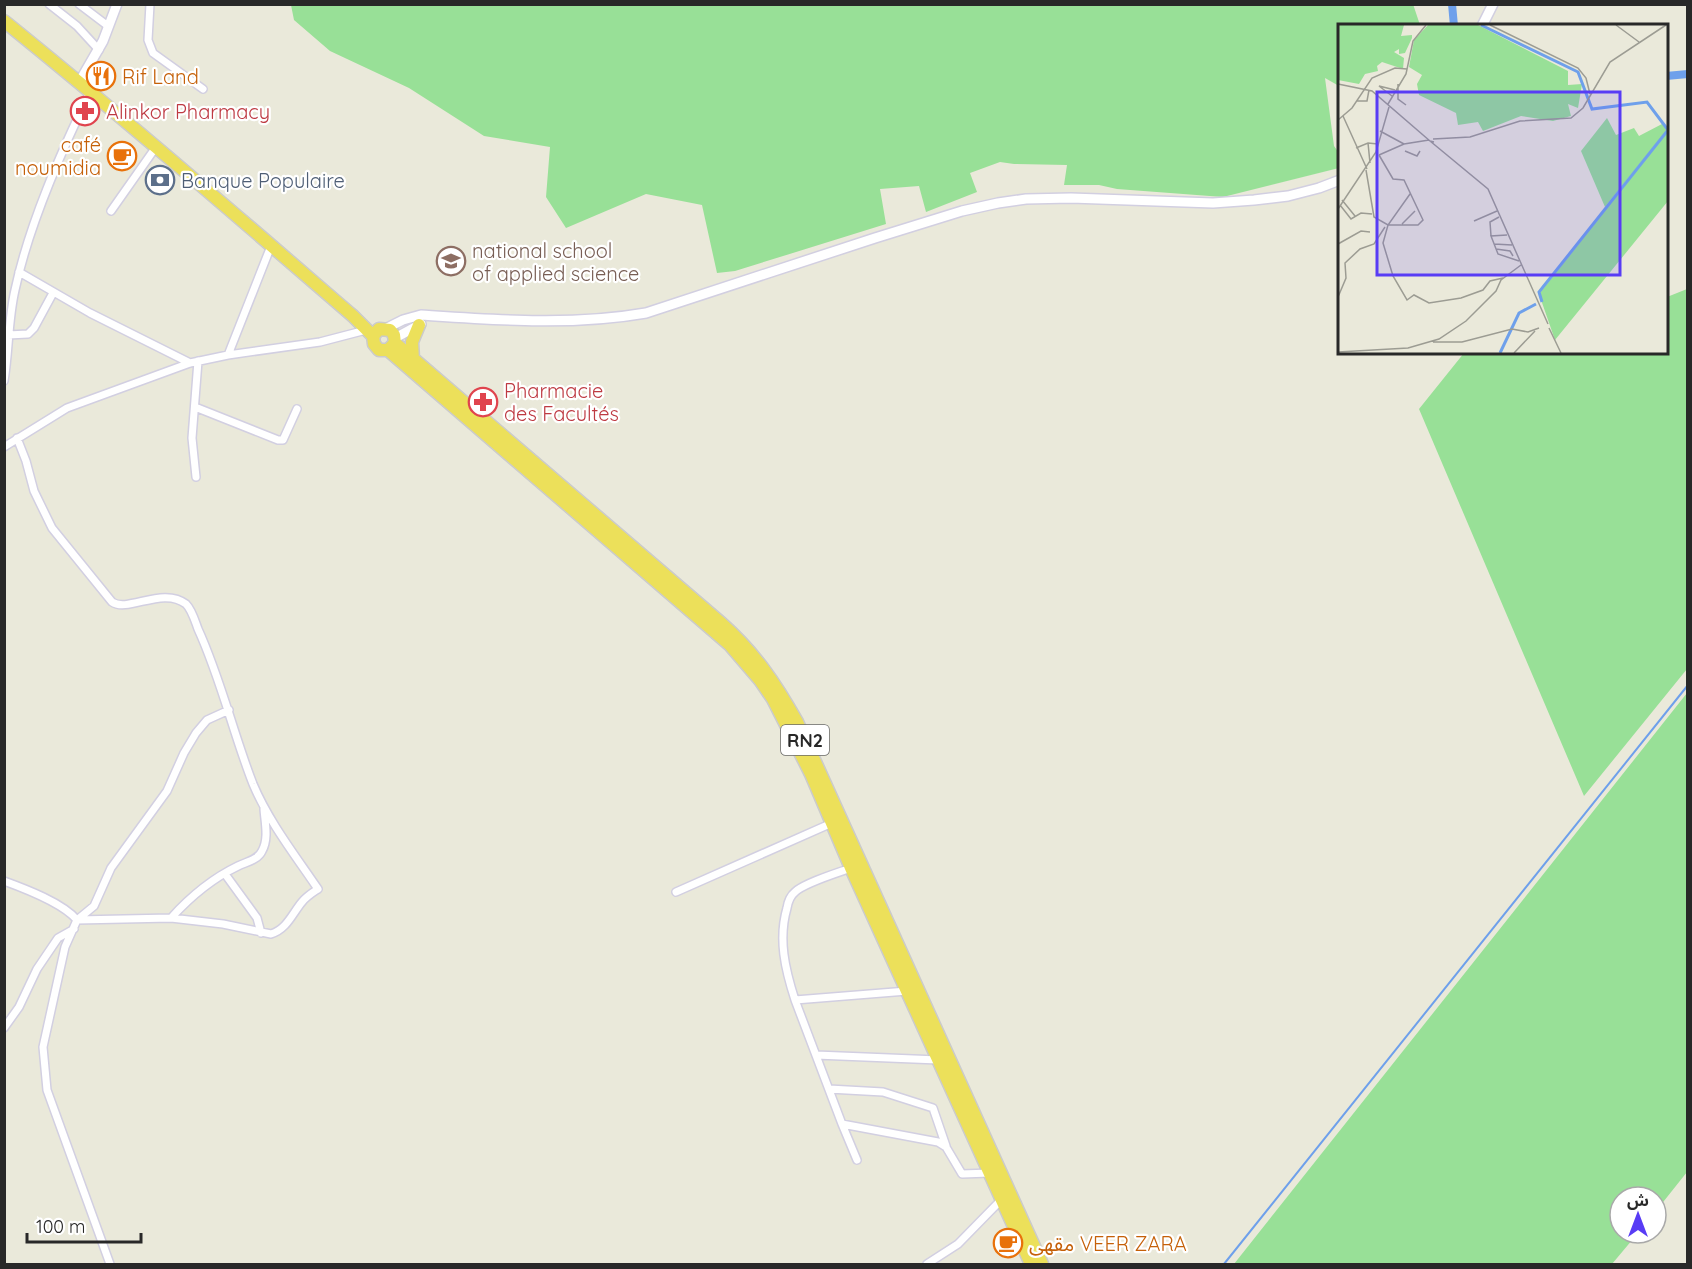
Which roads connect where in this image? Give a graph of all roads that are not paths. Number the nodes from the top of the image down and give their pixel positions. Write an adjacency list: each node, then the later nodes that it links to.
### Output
1 (49, 4): 10 (street)
2 (79, 4): 9 (street)
3 (117, 4): 9 (street)
4 (150, 4): 12 (street)
5 (1482, 4): 8 (street)
6 (1493, 4): 8 (street)
7 (4, 21): 11 (highway, RN2)
8 (1484, 22)
9 (108, 26): 10 (street)
10 (99, 50): 11 (street)
11 (80, 81): 13 (highway, RN2)
12 (203, 89)
13 (90, 92): 14 (highway, RN2); 18 (street)
14 (156, 147): 16 (street); 17 (highway, RN2)
15 (1338, 181): 20 (street)
16 (111, 211)
17 (271, 246): 23 (highway, RN2); 24 (street)
18 (19, 272): 19 (street); 22 (street)
19 (53, 292): 22 (street); 26 (street)
20 (434, 316): 21 (street); 23 (street)
21 (419, 325): 23 (street); 25 (highway)
22 (8, 335): 27 (street)
23 (383, 336): 24 (street); 25 (highway, RN2); 36 (highway, RN2)
24 (228, 355): 26 (street)
25 (413, 360): 59 (highway, RN2)
26 (194, 362): 29 (street); 31 (street)
27 (5, 363): 28 (street)
28 (4, 381)
29 (195, 407): 30 (street); 33 (street)
30 (297, 409)
31 (17, 438): 32 (street); 34 (street)
32 (4, 447)
33 (196, 477)
34 (229, 710): 35 (street); 42 (street)
35 (263, 807): 38 (street); 44 (street)
36 (832, 823): 37 (highway, RN2); 40 (street)
37 (850, 867): 45 (highway, RN2); 46 (street)
38 (225, 874): 41 (street); 44 (street)
39 (4, 881): 42 (street)
40 (676, 892)
41 (171, 918): 42 (street); 44 (street)
42 (77, 920): 43 (street)
43 (74, 929): 47 (street); 56 (street)
44 (261, 933)
45 (907, 991): 46 (street); 49 (highway, RN2)
46 (795, 1000): 48 (street)
47 (4, 1028)
48 (816, 1055): 49 (street); 50 (street)
49 (938, 1060): 54 (highway, RN2)
50 (829, 1089): 51 (street); 52 (street)
51 (842, 1124): 52 (street); 53 (street)
52 (946, 1147): 54 (street)
53 (857, 1160)
54 (990, 1173): 55 (highway, RN2)
55 (1002, 1199): 57 (street); 58 (highway, RN2)
56 (110, 1264)
57 (927, 1264)
58 (1031, 1264)
59 (1042, 1264)

